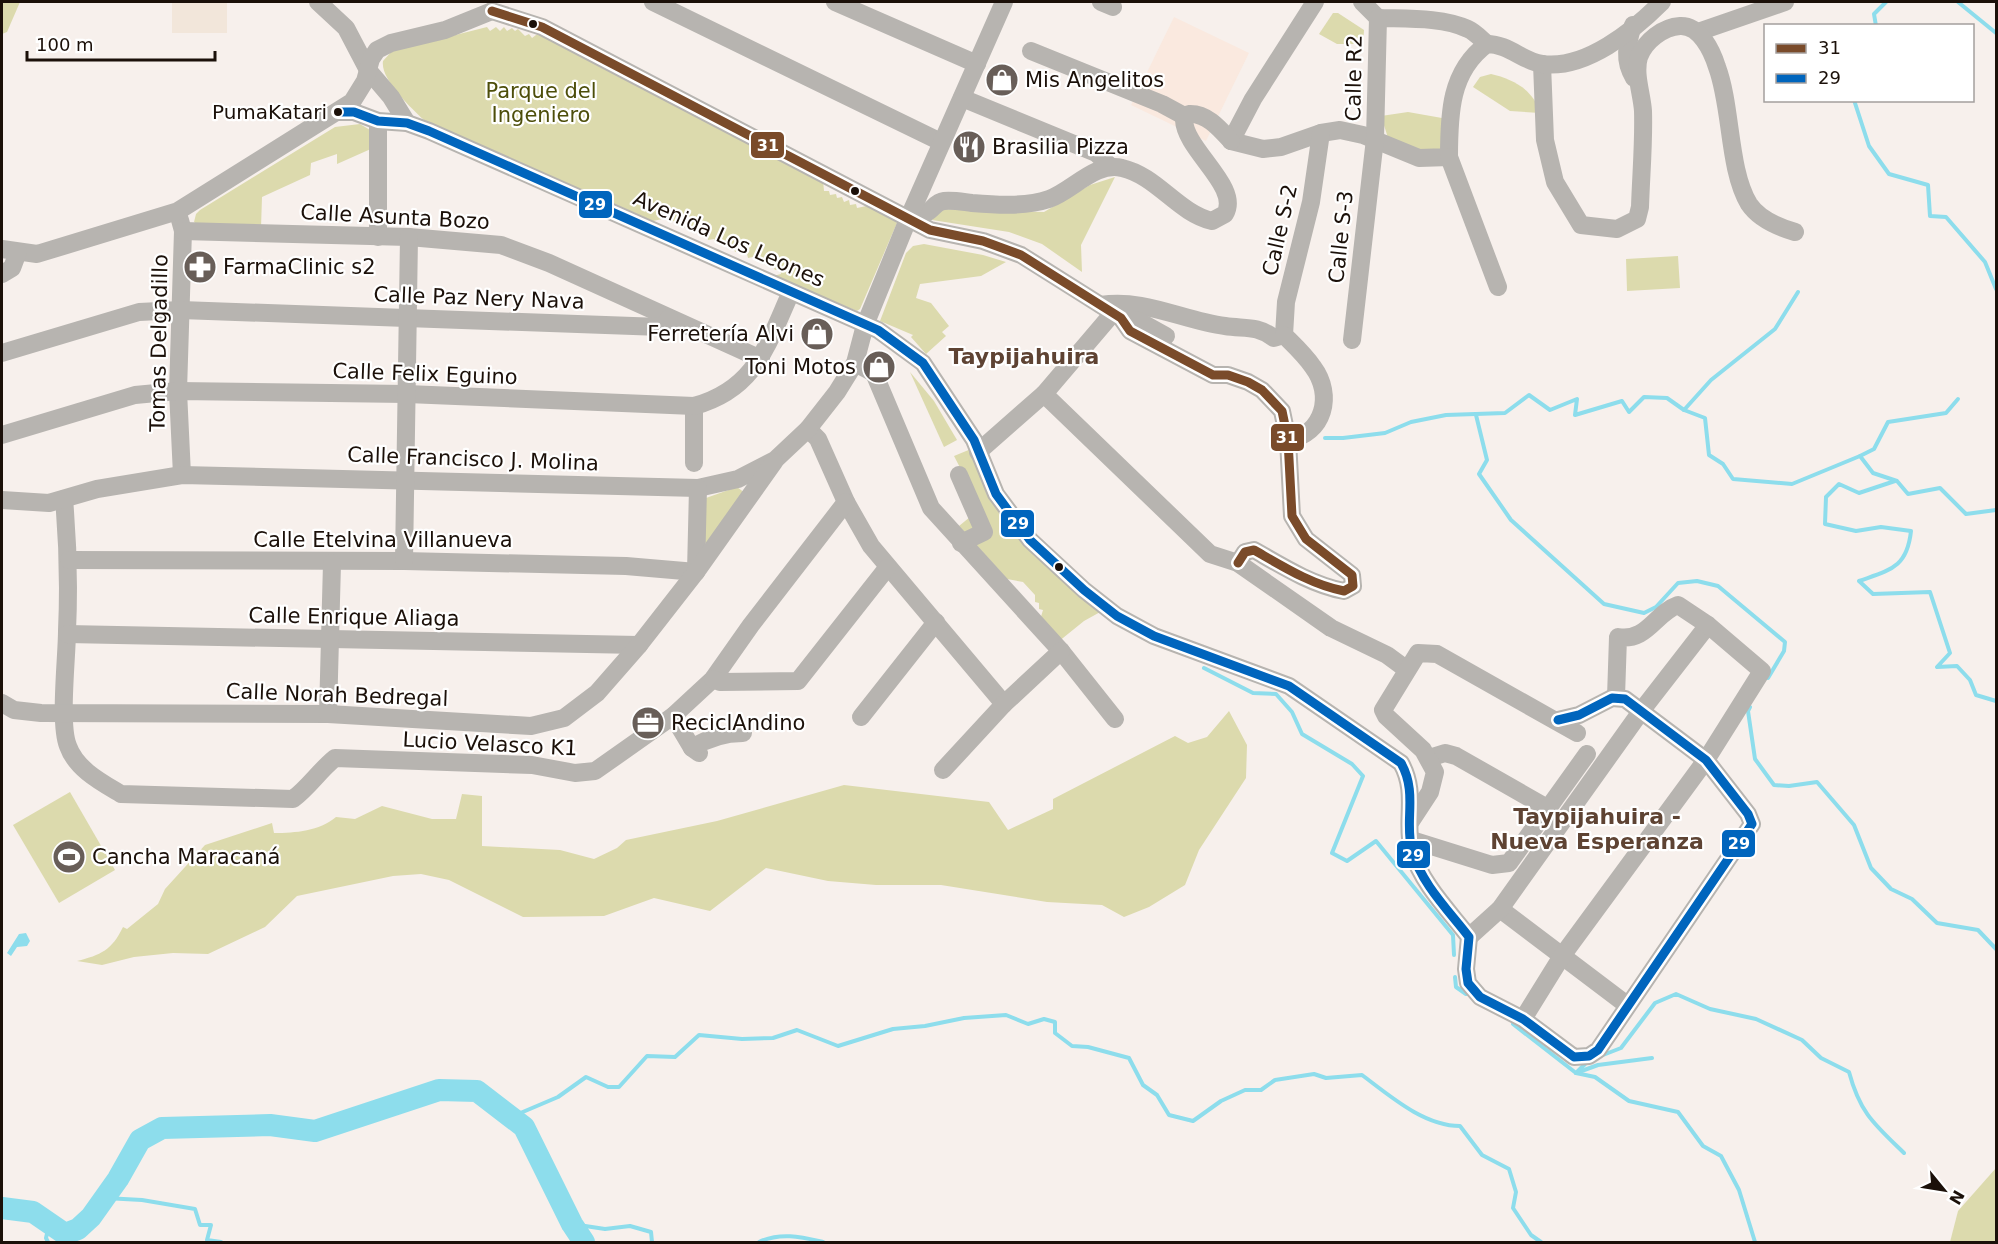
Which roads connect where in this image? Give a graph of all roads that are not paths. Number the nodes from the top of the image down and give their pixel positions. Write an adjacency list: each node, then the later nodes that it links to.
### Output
1 (318, 2): 17 (street)
2 (653, 2): 27 (street)
3 (835, 2): 15 (street)
4 (1004, 2): 15 (street, Calle Francisco J. Molina)
5 (1315, 2): 26 (street)
6 (1362, 2): 10 (street)
7 (1662, 2): 11 (street)
8 (1785, 2): 12 (street)
9 (492, 6): 17 (street); 31 (street)
10 (1378, 18): 13 (street); 25 (street, Calle R2)
11 (1633, 26): 16 (street); 18 (street)
12 (1698, 32): 18 (street); 33 (street)
13 (1487, 44): 16 (street); 28 (street)
14 (1032, 51): 21 (street)
15 (976, 64): 19 (street, Calle Francisco J. Molina)
16 (1542, 64): 18 (street)
17 (368, 70): 20 (street); 23 (street)
18 (1640, 89)
19 (962, 98): 27 (street, Calle Francisco J. Molina); 29 (street)
20 (338, 112): 22 (street, Avenida Los Leones); 30 (street)
21 (1186, 117): 26 (street); 29 (street)
22 (378, 121): 23 (street, Avenida Los Leones); 34 (street)
23 (407, 123): 39 (street, Avenida Los Leones)
24 (1321, 133): 25 (street); 26 (street); 45 (street, Calle S-2)
25 (1375, 140): 28 (street); 46 (street, Calle S-3)
26 (1231, 141)
27 (941, 142): 31 (street, Calle Francisco J. Molina)
28 (1449, 157): 38 (street)
29 (1110, 166): 31 (street)
30 (178, 211): 32 (street, Tomas Delgadillo); 36 (street)
31 (909, 217): 41 (street); 44 (street, Calle Francisco J. Molina)
32 (183, 231): 34 (street, Calle Asunta Bozo); 40 (street, Tomas Delgadillo)
33 (1795, 232)
34 (378, 237): 35 (street, Calle Asunta Bozo)
35 (410, 237): 42 (street); 43 (street, Calle Asunta Bozo)
36 (10, 250): 37 (street)
37 (2, 274)
38 (1498, 287)
39 (791, 292): 44 (street, Avenida Los Leones); 48 (street, Calle Felix Eguino)
40 (181, 310): 42 (street, Calle Paz Nery Nava); 47 (street, Calle Paz Nery Nava); 50 (street, Tomas Delgadillo)
41 (1112, 312): 45 (street); 52 (street); 56 (street)
42 (406, 318): 43 (street, Calle Paz Nery Nava); 51 (street)
43 (669, 318): 48 (street, Calle Asunta Bozo)
44 (866, 325): 49 (street, Calle Francisco J. Molina); 57 (street, Avenida Los Leones)
45 (1284, 335): 56 (street)
46 (1352, 340)
47 (2, 353)
48 (761, 359): 53 (street, Calle Felix Eguino)
49 (855, 363): 54 (street, Calle Francisco J. Molina); 67 (street)
50 (178, 391): 51 (street, Calle Felix Eguino); 55 (street, Calle Felix Eguino); 60 (street, Tomas Delgadillo)
51 (407, 394): 53 (street, Calle Felix Eguino); 62 (street)
52 (1044, 394): 57 (street); 71 (street)
53 (694, 406): 59 (street)
54 (808, 429): 58 (street, Calle Francisco J. Molina); 66 (street)
55 (2, 435)
56 (1288, 440): 71 (street)
57 (978, 452): 99 (street, Avenida Los Leones)
58 (776, 460): 63 (street, Calle Francisco J. Molina); 73 (street, Calle Norah Bedregal)
59 (694, 463)
60 (182, 475): 62 (street, Calle Francisco J. Molina); 64 (street, Calle Francisco J. Molina)
61 (958, 475): 67 (street)
62 (405, 479): 63 (street, Calle Francisco J. Molina); 69 (street)
63 (698, 488): 73 (street)
64 (64, 499): 65 (street, Calle Francisco J. Molina); 68 (street)
65 (2, 500)
66 (846, 502): 72 (street); 81 (street, Lucio Velasco K1)
67 (961, 543): 79 (street)
68 (69, 560): 70 (street, Calle Etelvina Villanueva); 76 (street)
69 (404, 561): 70 (street, Calle Etelvina Villanueva); 73 (street, Calle Etelvina Villanueva)
70 (332, 563): 77 (street)
71 (1238, 563): 80 (street)
72 (886, 568): 74 (street); 81 (street)
73 (696, 572): 78 (street, Calle Norah Bedregal)
74 (936, 622): 84 (street); 89 (street)
75 (1708, 625): 82 (street); 85 (street); 96 (street)
76 (67, 634): 77 (street, Calle Enrique Aliaga); 86 (street)
77 (330, 639): 78 (street, Calle Enrique Aliaga); 87 (street)
78 (639, 645): 87 (street, Calle Norah Bedregal)
79 (1061, 651): 84 (street); 90 (street)
80 (1406, 669): 91 (street); 95 (street)
81 (713, 679): 88 (street, Lucio Velasco K1)
82 (1616, 697): 85 (street); 91 (street)
83 (2, 703): 86 (street, Calle Norah Bedregal)
84 (1004, 704): 97 (street)
85 (1642, 710): 96 (street); 101 (street)
86 (66, 711): 87 (street, Calle Norah Bedregal); 88 (street, Lucio Velasco K1)
87 (328, 714)
88 (673, 716): 92 (street)
89 (861, 717)
90 (1115, 719)
91 (1558, 720): 93 (street)
92 (743, 733)
93 (1577, 733)
94 (1587, 754): 98 (street)
95 (1429, 758): 98 (street); 99 (street)
96 (1706, 760): 103 (street); 104 (street)
97 (943, 770)
98 (1549, 809): 100 (street)
99 (1411, 821): 100 (street, Avenida Los Leones)
100 (1412, 840): 102 (street, Avenida Los Leones)
101 (1500, 909): 102 (street); 103 (street)
102 (1468, 937): 105 (street)
103 (1562, 956): 104 (street); 105 (street)
104 (1627, 1005): 105 (street)
105 (1523, 1019)

